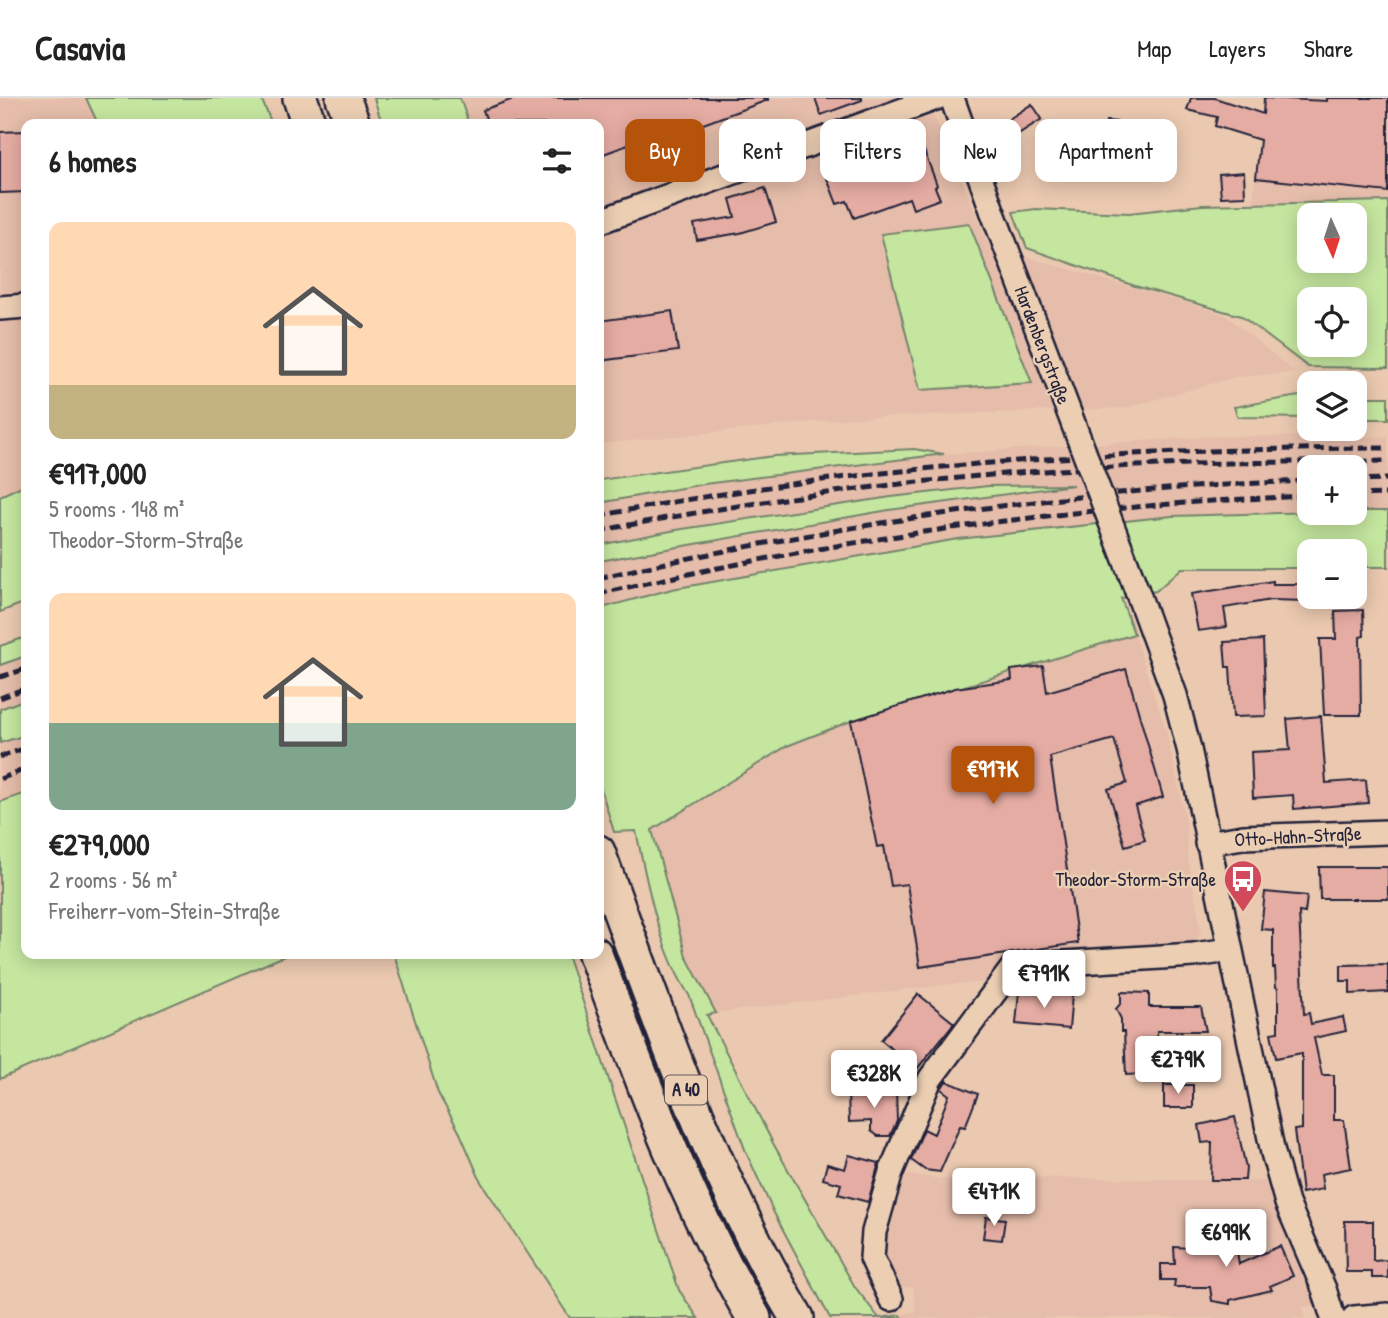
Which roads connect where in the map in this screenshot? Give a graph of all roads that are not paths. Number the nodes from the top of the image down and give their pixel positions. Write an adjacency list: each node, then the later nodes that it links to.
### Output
1 (300, 98): 5 (highway)
2 (344, 98): 6 (highway)
3 (936, 98): 7 (street)
4 (952, 98): 11 (street, Hardenbergstraße, bridge)
5 (307, 119)
6 (351, 119)
7 (604, 220)
8 (21, 306): 9 (street)
9 (0, 308)
10 (1388, 832): 11 (street, Otto-Hahn-Straße)
11 (1208, 843): 13 (street, Hardenbergstraße)
12 (604, 868): 18 (highway, A 40)
13 (1230, 950): 15 (street); 19 (street, Hardenbergstraße)
14 (597, 959): 17 (highway, A 40)
15 (891, 1299)
16 (1388, 1315): 20 (street)
17 (754, 1318)
18 (797, 1318)
19 (1333, 1318)
20 (1354, 1318)

